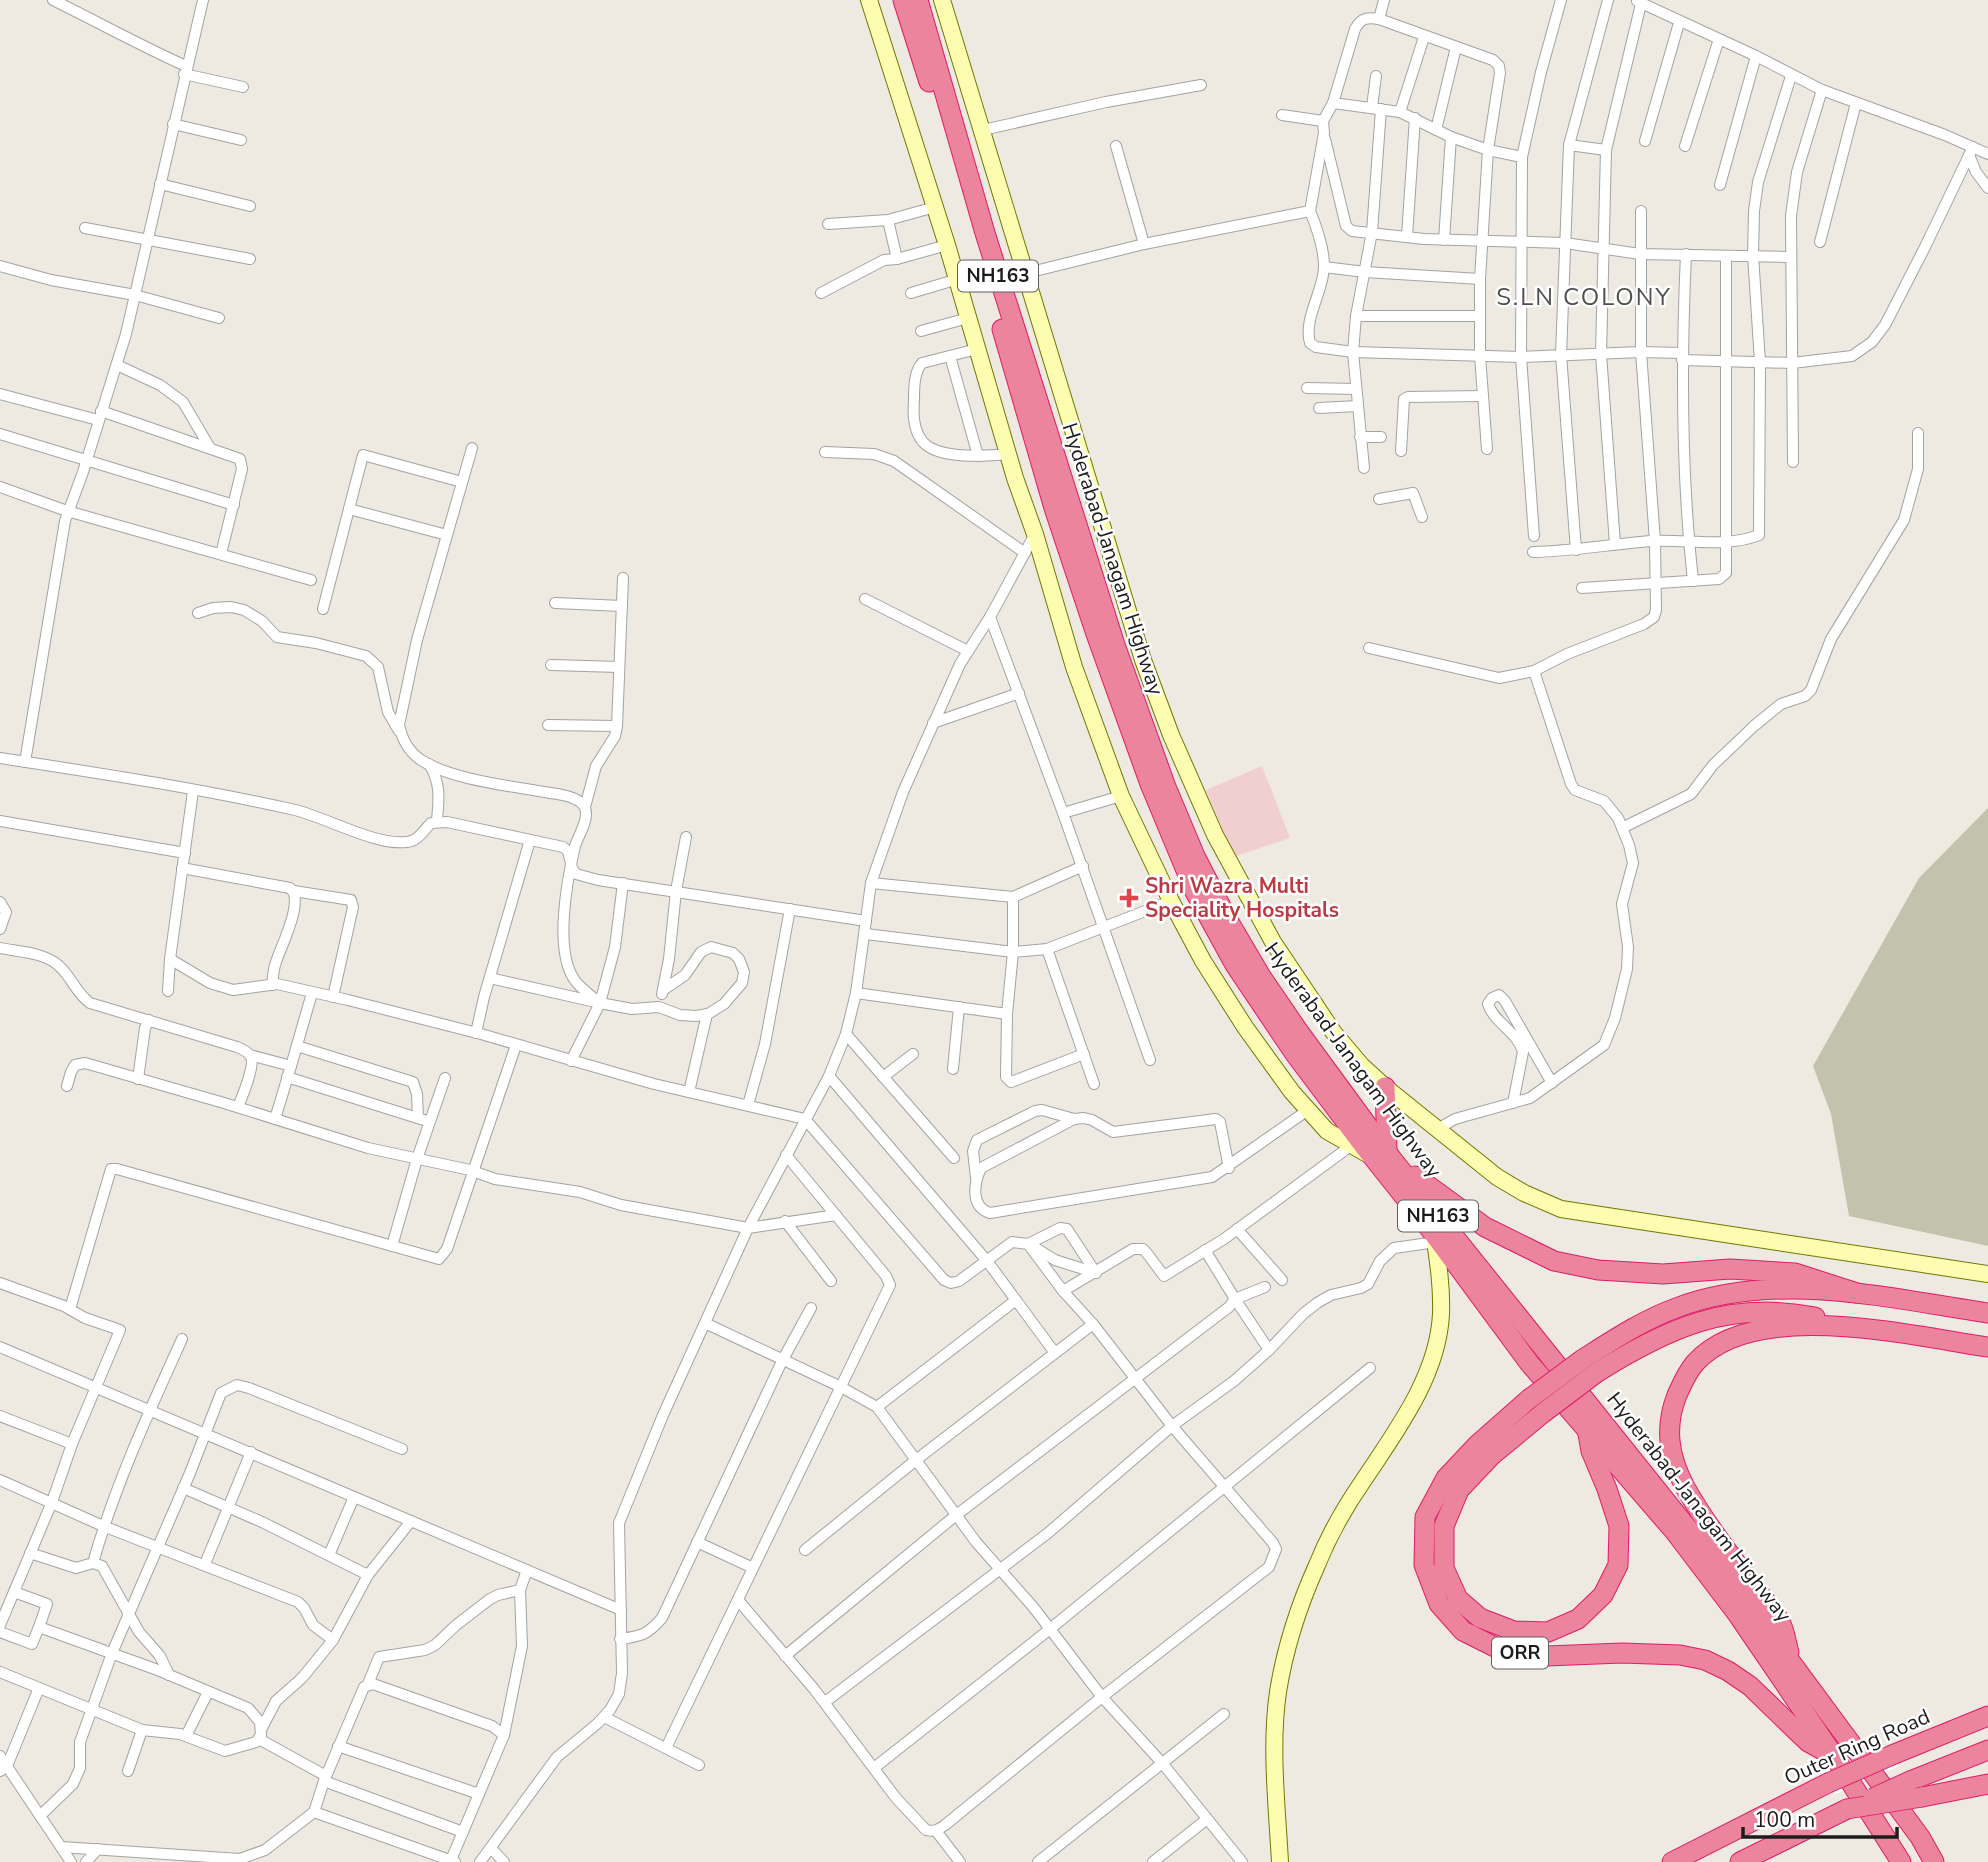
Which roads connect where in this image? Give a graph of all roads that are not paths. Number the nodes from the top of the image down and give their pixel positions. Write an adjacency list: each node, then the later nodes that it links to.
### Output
1 (53, 0): 17 (street)
2 (203, 0): 17 (street)
3 (869, 0): 48 (street)
4 (902, 0): 236 (highway, Hyderabad-Janagam Highway / NH163)
5 (918, 0): 236 (highway, Hyderabad-Janagam Highway / NH163)
6 (942, 0): 31 (street)
7 (1384, 0): 11 (street)
8 (1560, 0): 43 (street)
9 (1608, 0): 36 (street)
10 (1638, 2): 12 (street); 40 (street)
11 (1379, 19): 13 (street); 23 (street)
12 (1679, 23): 14 (street); 35 (street)
13 (1424, 37): 15 (street); 26 (street)
14 (1719, 38): 16 (street); 38 (street)
15 (1456, 47): 32 (street); 39 (street)
16 (1756, 56): 19 (street); 45 (street)
17 (185, 70): 21 (street); 29 (street)
18 (1376, 76): 25 (street)
19 (1791, 76): 22 (street); 67 (street)
20 (1202, 85): 31 (street)
21 (243, 87)
22 (1822, 90): 24 (street); 69 (street)
23 (1333, 103): 25 (street); 30 (street)
24 (1856, 103): 41 (street); 59 (street)
25 (1376, 108): 26 (street); 54 (street)
26 (1401, 112): 28 (street)
27 (1282, 115): 30 (street)
28 (1415, 118): 32 (street); 55 (street)
29 (173, 124): 34 (street); 44 (street)
30 (1324, 127): 49 (street); 54 (street)
31 (984, 130): 75 (street)
32 (1436, 130): 33 (street)
33 (1451, 137): 39 (street); 57 (street)
34 (241, 140)
35 (1645, 141)
36 (1569, 145): 40 (street); 61 (street)
37 (1116, 146): 62 (street)
38 (1685, 146)
39 (1488, 150): 43 (street); 58 (street)
40 (1606, 150): 64 (street)
41 (1971, 151): 42 (street); 46 (street); 97 (street)
42 (1988, 154)
43 (1522, 157): 60 (street)
44 (160, 184): 47 (street); 56 (street)
45 (1720, 185)
46 (1988, 188)
47 (250, 206)
48 (934, 207): 51 (street); 63 (street)
49 (1310, 211): 62 (street); 73 (street)
50 (1641, 211): 65 (street)
51 (888, 220): 52 (street); 71 (street)
52 (828, 224)
53 (85, 228): 56 (street)
54 (1372, 232): 55 (street); 74 (street)
55 (1407, 236): 57 (street)
56 (147, 240): 70 (street); 80 (street)
57 (1444, 240): 58 (street)
58 (1483, 241): 60 (street); 77 (street)
59 (1820, 242)
60 (1522, 243): 61 (street); 94 (street)
61 (1565, 243): 64 (street); 90 (street)
62 (1144, 244): 75 (street)
63 (947, 245): 71 (street); 76 (street)
64 (1605, 248): 65 (street); 89 (street)
65 (1640, 254): 66 (street); 88 (street)
66 (1686, 254): 68 (street); 93 (street)
67 (1753, 255): 68 (street); 69 (street); 96 (street)
68 (1726, 256): 95 (street)
69 (1790, 257): 97 (street)
70 (250, 259)
71 (897, 259): 78 (street)
72 (0, 266): 80 (street)
73 (1324, 267): 74 (street); 87 (street)
74 (1365, 272): 77 (street); 81 (street)
75 (1027, 273): 222 (street)
76 (958, 279): 79 (street); 84 (street)
77 (1480, 279): 82 (street)
78 (821, 293)
79 (911, 293)
80 (135, 295): 83 (street); 98 (street)
81 (1356, 316): 82 (street); 87 (street)
82 (1480, 316): 92 (street)
83 (219, 318)
84 (968, 318): 85 (street); 86 (street)
85 (921, 331)
86 (977, 349): 91 (street); 115 (street)
87 (1353, 352): 92 (street); 100 (street)
88 (1640, 352): 89 (street); 93 (street); 130 (street)
89 (1601, 354): 90 (street); 133 (street)
90 (1562, 355): 94 (street); 134 (street)
91 (950, 356): 116 (street); 116 (street)
92 (1480, 356): 94 (street); 102 (street)
93 (1682, 356): 95 (street); 131 (street)
94 (1521, 357): 129 (street)
95 (1725, 362): 96 (street); 132 (street)
96 (1760, 362): 97 (street); 132 (street)
97 (1792, 363): 118 (street)
98 (117, 365): 105 (street); 111 (street)
99 (1307, 388): 100 (street)
100 (1356, 389): 103 (street)
101 (0, 394): 105 (street)
102 (1483, 396): 112 (street); 113 (street)
103 (1357, 406): 104 (street); 108 (street)
104 (1319, 408)
105 (100, 415): 111 (street); 117 (street)
106 (1918, 433): 168 (street)
107 (0, 434): 117 (street)
108 (1360, 437): 109 (street); 119 (street)
109 (1381, 437)
110 (472, 448): 120 (street)
111 (211, 449): 123 (street)
112 (1487, 449)
113 (1401, 451)
114 (825, 452): 136 (street)
115 (1009, 454): 116 (street); 127 (street)
116 (978, 456)
117 (86, 462): 123 (street); 125 (street)
118 (1793, 462)
119 (1364, 468)
120 (462, 482): 124 (street); 128 (street)
121 (0, 487): 125 (street)
122 (1379, 499): 126 (street)
123 (234, 505): 137 (street)
124 (349, 509): 128 (street); 146 (street)
125 (67, 511): 137 (street); 160 (street)
126 (1422, 517)
127 (1035, 534): 136 (street); 163 (street)
128 (447, 535): 158 (street)
129 (1534, 536)
130 (1655, 541): 131 (street); 133 (street); 141 (street)
131 (1689, 541): 132 (street); 140 (street)
132 (1726, 541): 140 (street)
133 (1615, 544): 134 (street)
134 (1576, 550): 135 (street)
135 (1533, 552)
136 (1025, 553): 148 (street)
137 (221, 554): 139 (street)
138 (623, 578): 145 (street)
139 (311, 580)
140 (1693, 581): 141 (street)
141 (1656, 583): 142 (street); 153 (street)
142 (1582, 588)
143 (865, 599): 150 (street)
144 (555, 603): 145 (street)
145 (622, 606): 152 (street)
146 (323, 609)
147 (198, 613): 158 (street)
148 (990, 617): 150 (street); 154 (street)
149 (1369, 648): 153 (street)
150 (968, 651): 155 (street)
151 (551, 665): 152 (street)
152 (620, 667): 157 (street)
153 (1534, 671): 168 (street)
154 (1019, 693): 155 (street); 165 (street)
155 (933, 723): 176 (street)
156 (548, 725): 157 (street)
157 (617, 726): 164 (street)
158 (401, 736): 161 (street)
159 (0, 758): 160 (street)
160 (25, 762): 162 (street)
161 (429, 764): 164 (street); 167 (street)
162 (192, 791): 167 (street); 171 (street)
163 (1121, 796): 165 (street); 180 (street)
164 (585, 807): 173 (street)
165 (1063, 813): 172 (street)
166 (0, 821): 171 (street)
167 (437, 821): 170 (street)
168 (1622, 828): 219 (street)
169 (686, 837): 178 (street)
170 (530, 840): 173 (street); 191 (street)
171 (185, 853): 174 (street)
172 (1083, 866): 179 (street); 184 (street)
173 (572, 867): 175 (street); 198 (street)
174 (182, 868): 177 (street); 190 (street)
175 (623, 883): 178 (street); 198 (street)
176 (871, 883): 179 (street); 183 (street)
177 (294, 891): 192 (street); 197 (street)
178 (676, 891): 182 (street); 193 (street)
179 (1013, 897): 189 (street)
180 (1171, 901): 184 (street); 227 (street)
181 (0, 902): 185 (street)
182 (790, 909): 183 (street); 225 (street)
183 (866, 921): 186 (street)
184 (1102, 928): 188 (street); 212 (street)
185 (0, 929)
186 (866, 934): 189 (street); 196 (street)
187 (0, 948): 203 (street)
188 (1047, 949): 189 (street); 209 (street)
189 (1013, 952): 202 (street)
190 (170, 959): 192 (street); 194 (street)
191 (490, 978): 198 (street); 204 (street)
192 (272, 985): 195 (street)
193 (663, 990): 199 (street); 201 (street)
194 (168, 991)
195 (312, 993): 197 (street); 207 (street)
196 (856, 993): 200 (street); 205 (street)
197 (333, 997): 204 (street)
198 (600, 1003): 199 (street); 211 (street)
199 (659, 1007): 201 (street)
200 (959, 1007): 202 (street); 213 (street)
201 (706, 1014): 223 (street)
202 (1007, 1014): 209 (street)
203 (149, 1020): 210 (street); 218 (street)
204 (476, 1033): 206 (street)
205 (846, 1034): 215 (street); 216 (street)
206 (516, 1045): 211 (street); 240 (street)
207 (297, 1046): 214 (street); 228 (street)
208 (913, 1054): 216 (street)
209 (1084, 1054): 220 (street)
210 (250, 1055): 214 (street); 226 (street)
211 (571, 1060): 223 (street)
212 (1150, 1060)
213 (953, 1069)
214 (289, 1071): 228 (street); 229 (street)
215 (829, 1076): 230 (street); 250 (street)
216 (883, 1077): 237 (street)
217 (445, 1078): 232 (street)
218 (138, 1079): 221 (street); 226 (street)
219 (1552, 1083): 224 (street); 224 (street)
220 (1094, 1084)
221 (68, 1086)
222 (1385, 1087): 233 (street); 236 (highway)
223 (689, 1091): 225 (street)
224 (1513, 1103): 233 (street)
225 (748, 1105): 230 (street)
226 (238, 1107): 229 (street)
227 (1308, 1110): 234 (street); 239 (street)
228 (418, 1118): 232 (street)
229 (275, 1119): 238 (street)
230 (805, 1119): 235 (street); 250 (street)
231 (1074, 1119): 239 (street); 241 (street); 241 (street)
232 (430, 1122): 238 (street)
233 (1438, 1128): 252 (street)
234 (1352, 1145): 236 (street); 245 (street)
235 (786, 1155): 242 (street); 244 (street)
236 (1384, 1155): 246 (highway, Hyderabad-Janagam Highway / NH163); 258 (highway, ORR); 322 (highway, Hyderabad-Janagam Highway / NH163)
237 (954, 1158)
238 (417, 1159): 240 (street); 248 (street)
239 (1228, 1168): 241 (street)
240 (474, 1172): 244 (street); 248 (street)
241 (976, 1178)
242 (836, 1215): 243 (street); 276 (street)
243 (785, 1221): 244 (street); 254 (street)
244 (748, 1228): 264 (street)
245 (1237, 1229): 249 (street); 253 (street)
246 (1435, 1238): 270 (street); 283 (highway, Hyderabad-Janagam Highway / NH163); 369 (street)
247 (1028, 1244): 250 (street); 251 (street); 251 (street); 257 (street)
248 (392, 1246): 262 (street)
249 (1205, 1250): 251 (street); 259 (street)
250 (986, 1261): 260 (street)
251 (1096, 1273): 257 (street)
252 (1988, 1275)
253 (1282, 1280)
254 (831, 1281)
255 (0, 1283): 262 (street)
256 (1265, 1287): 259 (street)
257 (1063, 1290): 265 (street)
258 (1857, 1293): 263 (highway, ORR); 273 (highway, ORR)
259 (1235, 1299): 270 (street); 275 (street)
260 (1016, 1300): 271 (street); 279 (street)
261 (811, 1308): 272 (street)
262 (70, 1309): 277 (street)
263 (1988, 1313)
264 (705, 1323): 272 (street); 312 (street)
265 (1093, 1324): 271 (street); 275 (street)
266 (1853, 1327): 269 (highway, ORR); 273 (highway, ORR); 322 (highway, ORR)
267 (182, 1339): 280 (street)
268 (0, 1347): 277 (street)
269 (1988, 1347)
270 (1269, 1350): 282 (street)
271 (1055, 1353): 288 (street)
272 (782, 1361): 276 (street); 298 (street)
273 (1590, 1366): 278 (highway, ORR, bridge)
274 (1370, 1368): 291 (street)
275 (1135, 1379): 282 (street); 295 (street)
276 (841, 1387): 279 (street); 306 (street)
277 (95, 1388): 280 (street); 285 (street)
278 (1536, 1406): 283 (highway, ORR); 342 (highway, ORR)
279 (877, 1407): 288 (street)
280 (149, 1411): 284 (street); 297 (street)
281 (0, 1416): 285 (street)
282 (1172, 1426): 291 (street); 305 (street)
283 (1588, 1432): 342 (highway, Hyderabad-Janagam Highway / NH163)
284 (206, 1433): 286 (street); 287 (street); 290 (street)
285 (72, 1444): 293 (street)
286 (402, 1449)
287 (251, 1452): 292 (street); 294 (street)
288 (916, 1460): 295 (street); 300 (street)
289 (0, 1480): 293 (street)
290 (183, 1488): 294 (street); 299 (street)
291 (1225, 1488): 316 (street); 328 (street)
292 (354, 1497): 296 (street); 302 (street)
293 (52, 1502): 297 (street); 301 (street)
294 (228, 1508): 302 (street); 304 (street)
295 (955, 1516): 305 (street); 321 (street)
296 (411, 1521): 307 (street); 308 (street)
297 (103, 1526): 299 (street); 303 (street)
298 (697, 1542): 306 (street); 318 (street)
299 (158, 1545): 304 (street); 313 (street)
300 (805, 1550)
301 (30, 1553): 303 (street); 310 (street)
302 (329, 1555): 308 (street)
303 (93, 1563): 313 (street)
304 (205, 1564): 319 (street)
305 (1000, 1567): 316 (street); 329 (street)
306 (752, 1568): 311 (street)
307 (527, 1570): 309 (street); 312 (street)
308 (368, 1575): 319 (street)
309 (520, 1590): 325 (street); 336 (street)
310 (14, 1592): 314 (street); 315 (street)
311 (738, 1600): 321 (street); 339 (street)
312 (621, 1610): 318 (street)
313 (128, 1612): 320 (street); 324 (street)
314 (0, 1625)
315 (39, 1626): 317 (street); 320 (street)
316 (1050, 1629): 328 (street); 345 (street)
317 (0, 1632)
318 (620, 1639): 333 (street)
319 (333, 1640): 335 (street)
320 (112, 1653): 324 (street); 330 (street)
321 (785, 1656): 329 (street)
322 (1792, 1664): 373 (highway, Hyderabad-Janagam Highway / NH163)
323 (0, 1672): 326 (street)
324 (169, 1675): 327 (street)
325 (368, 1684): 336 (street); 338 (street)
326 (39, 1688): 330 (street); 346 (street)
327 (208, 1692): 335 (street); 337 (street)
328 (1102, 1697): 343 (street); 355 (street)
329 (825, 1702): 345 (street)
330 (92, 1710): 334 (street); 353 (street)
331 (1224, 1714): 343 (street)
332 (1988, 1716): 370 (highway, Outer Ring Road, bridge)
333 (604, 1717): 339 (street); 358 (street)
334 (142, 1730): 337 (street); 347 (street)
335 (260, 1733): 337 (street); 348 (street)
336 (503, 1735): 351 (street)
337 (186, 1736)
338 (338, 1746): 348 (street); 351 (street)
339 (666, 1748): 344 (street)
340 (1988, 1750): 350 (highway)
341 (0, 1756): 346 (street)
342 (1834, 1756): 372 (highway, Hyderabad-Janagam Highway / NH163)
343 (1163, 1764): 354 (street); 366 (street)
344 (699, 1765)
345 (874, 1768): 355 (street)
346 (3, 1769): 353 (street)
347 (128, 1771)
348 (325, 1779): 352 (street); 356 (street)
349 (1988, 1784): 350 (highway)
350 (1916, 1789): 371 (highway, bridge)
351 (479, 1794): 356 (street)
352 (314, 1812): 359 (street); 360 (street)
353 (40, 1816): 357 (street)
354 (1207, 1819): 367 (street); 368 (street)
355 (936, 1831): 365 (street)
356 (463, 1832): 360 (street)
357 (61, 1847): 359 (street); 361 (street)
358 (491, 1848): 363 (street); 364 (street)
359 (97, 1849): 362 (street)
360 (453, 1861)
361 (71, 1862)
362 (86, 1862)
363 (480, 1862)
364 (503, 1862)
365 (960, 1862)
366 (1038, 1862)
367 (1153, 1862)
368 (1242, 1862)
369 (1280, 1862)
370 (1672, 1862)
371 (1740, 1862)
372 (1900, 1862)
373 (1934, 1862)

